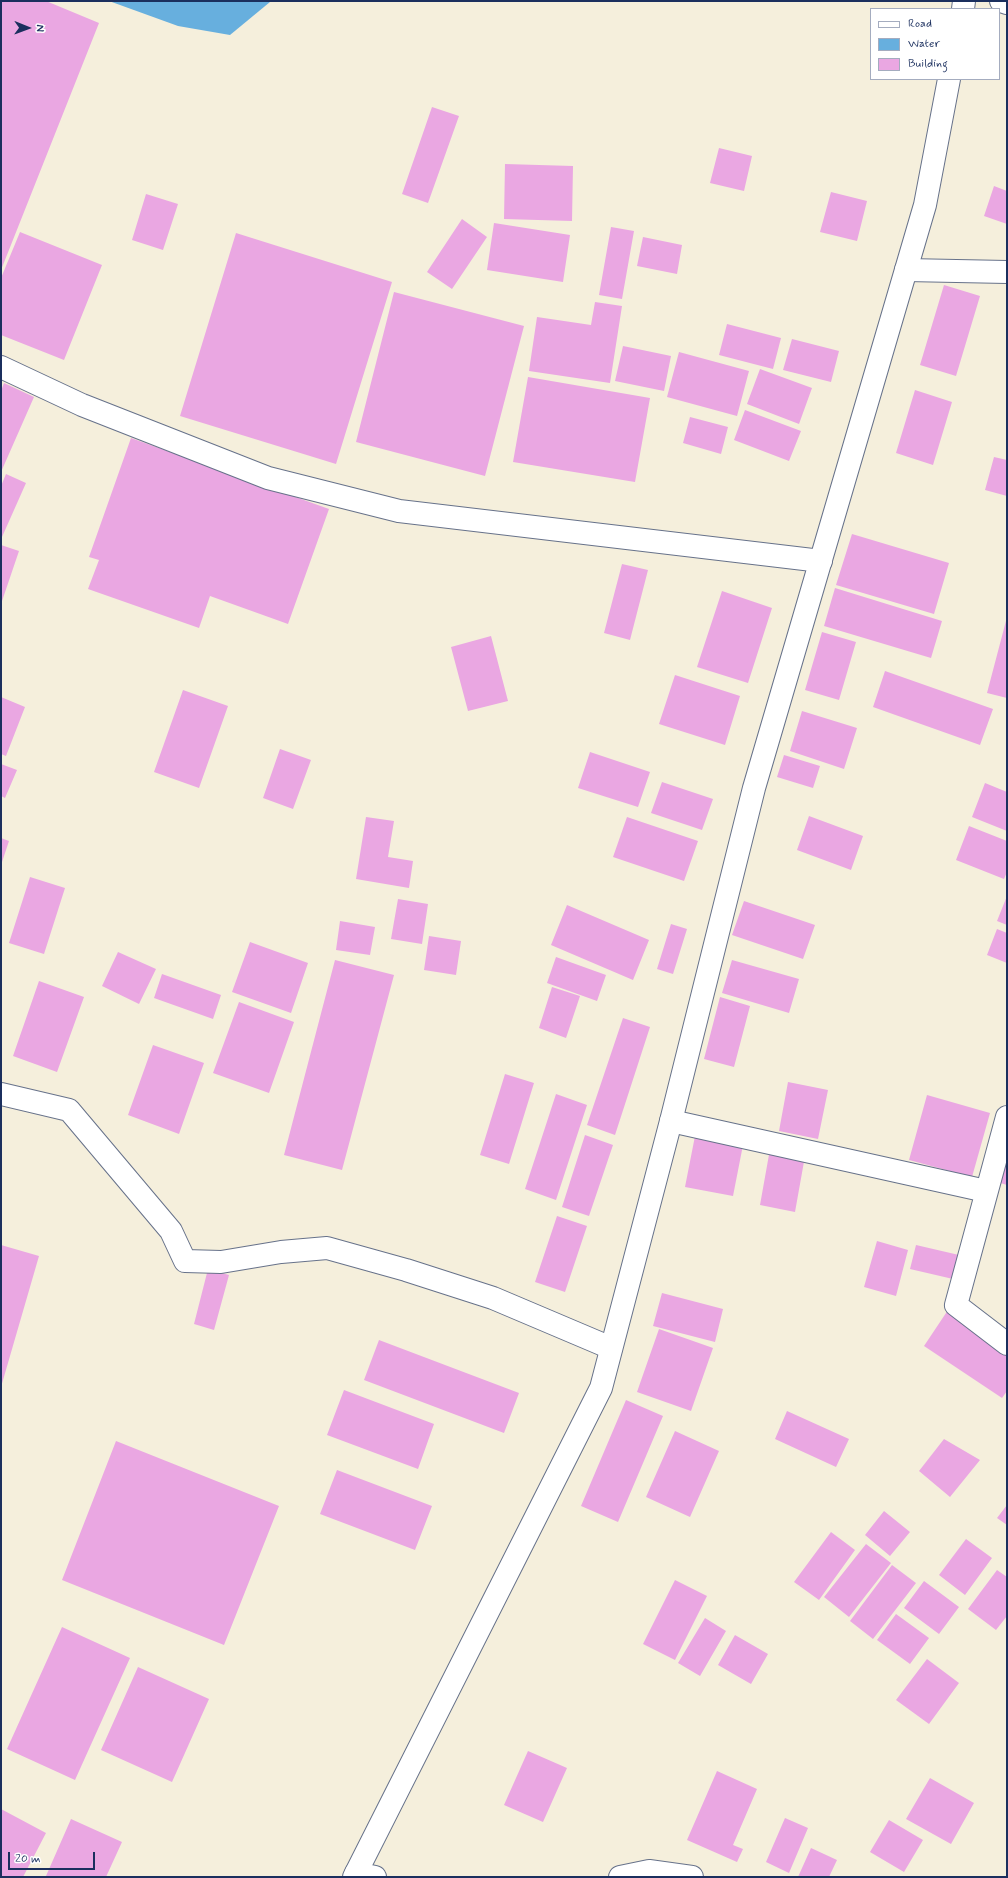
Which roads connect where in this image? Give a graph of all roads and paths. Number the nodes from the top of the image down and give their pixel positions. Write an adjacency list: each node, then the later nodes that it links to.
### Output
1 (1001, 1): 2 (street)
2 (1007, 3)
3 (949, 80): 4 (street)
4 (906, 270): 5 (street); 7 (street)
5 (1007, 272)
6 (1, 367): 7 (street)
7 (821, 561): 10 (street)
8 (1, 1094): 13 (street)
9 (1007, 1117): 11 (street)
10 (671, 1121): 11 (street); 13 (street)
11 (986, 1191): 12 (street)
12 (1007, 1344)
13 (611, 1348): 14 (street)
14 (362, 1876)
15 (620, 1877): 16 (street)
16 (692, 1877)

